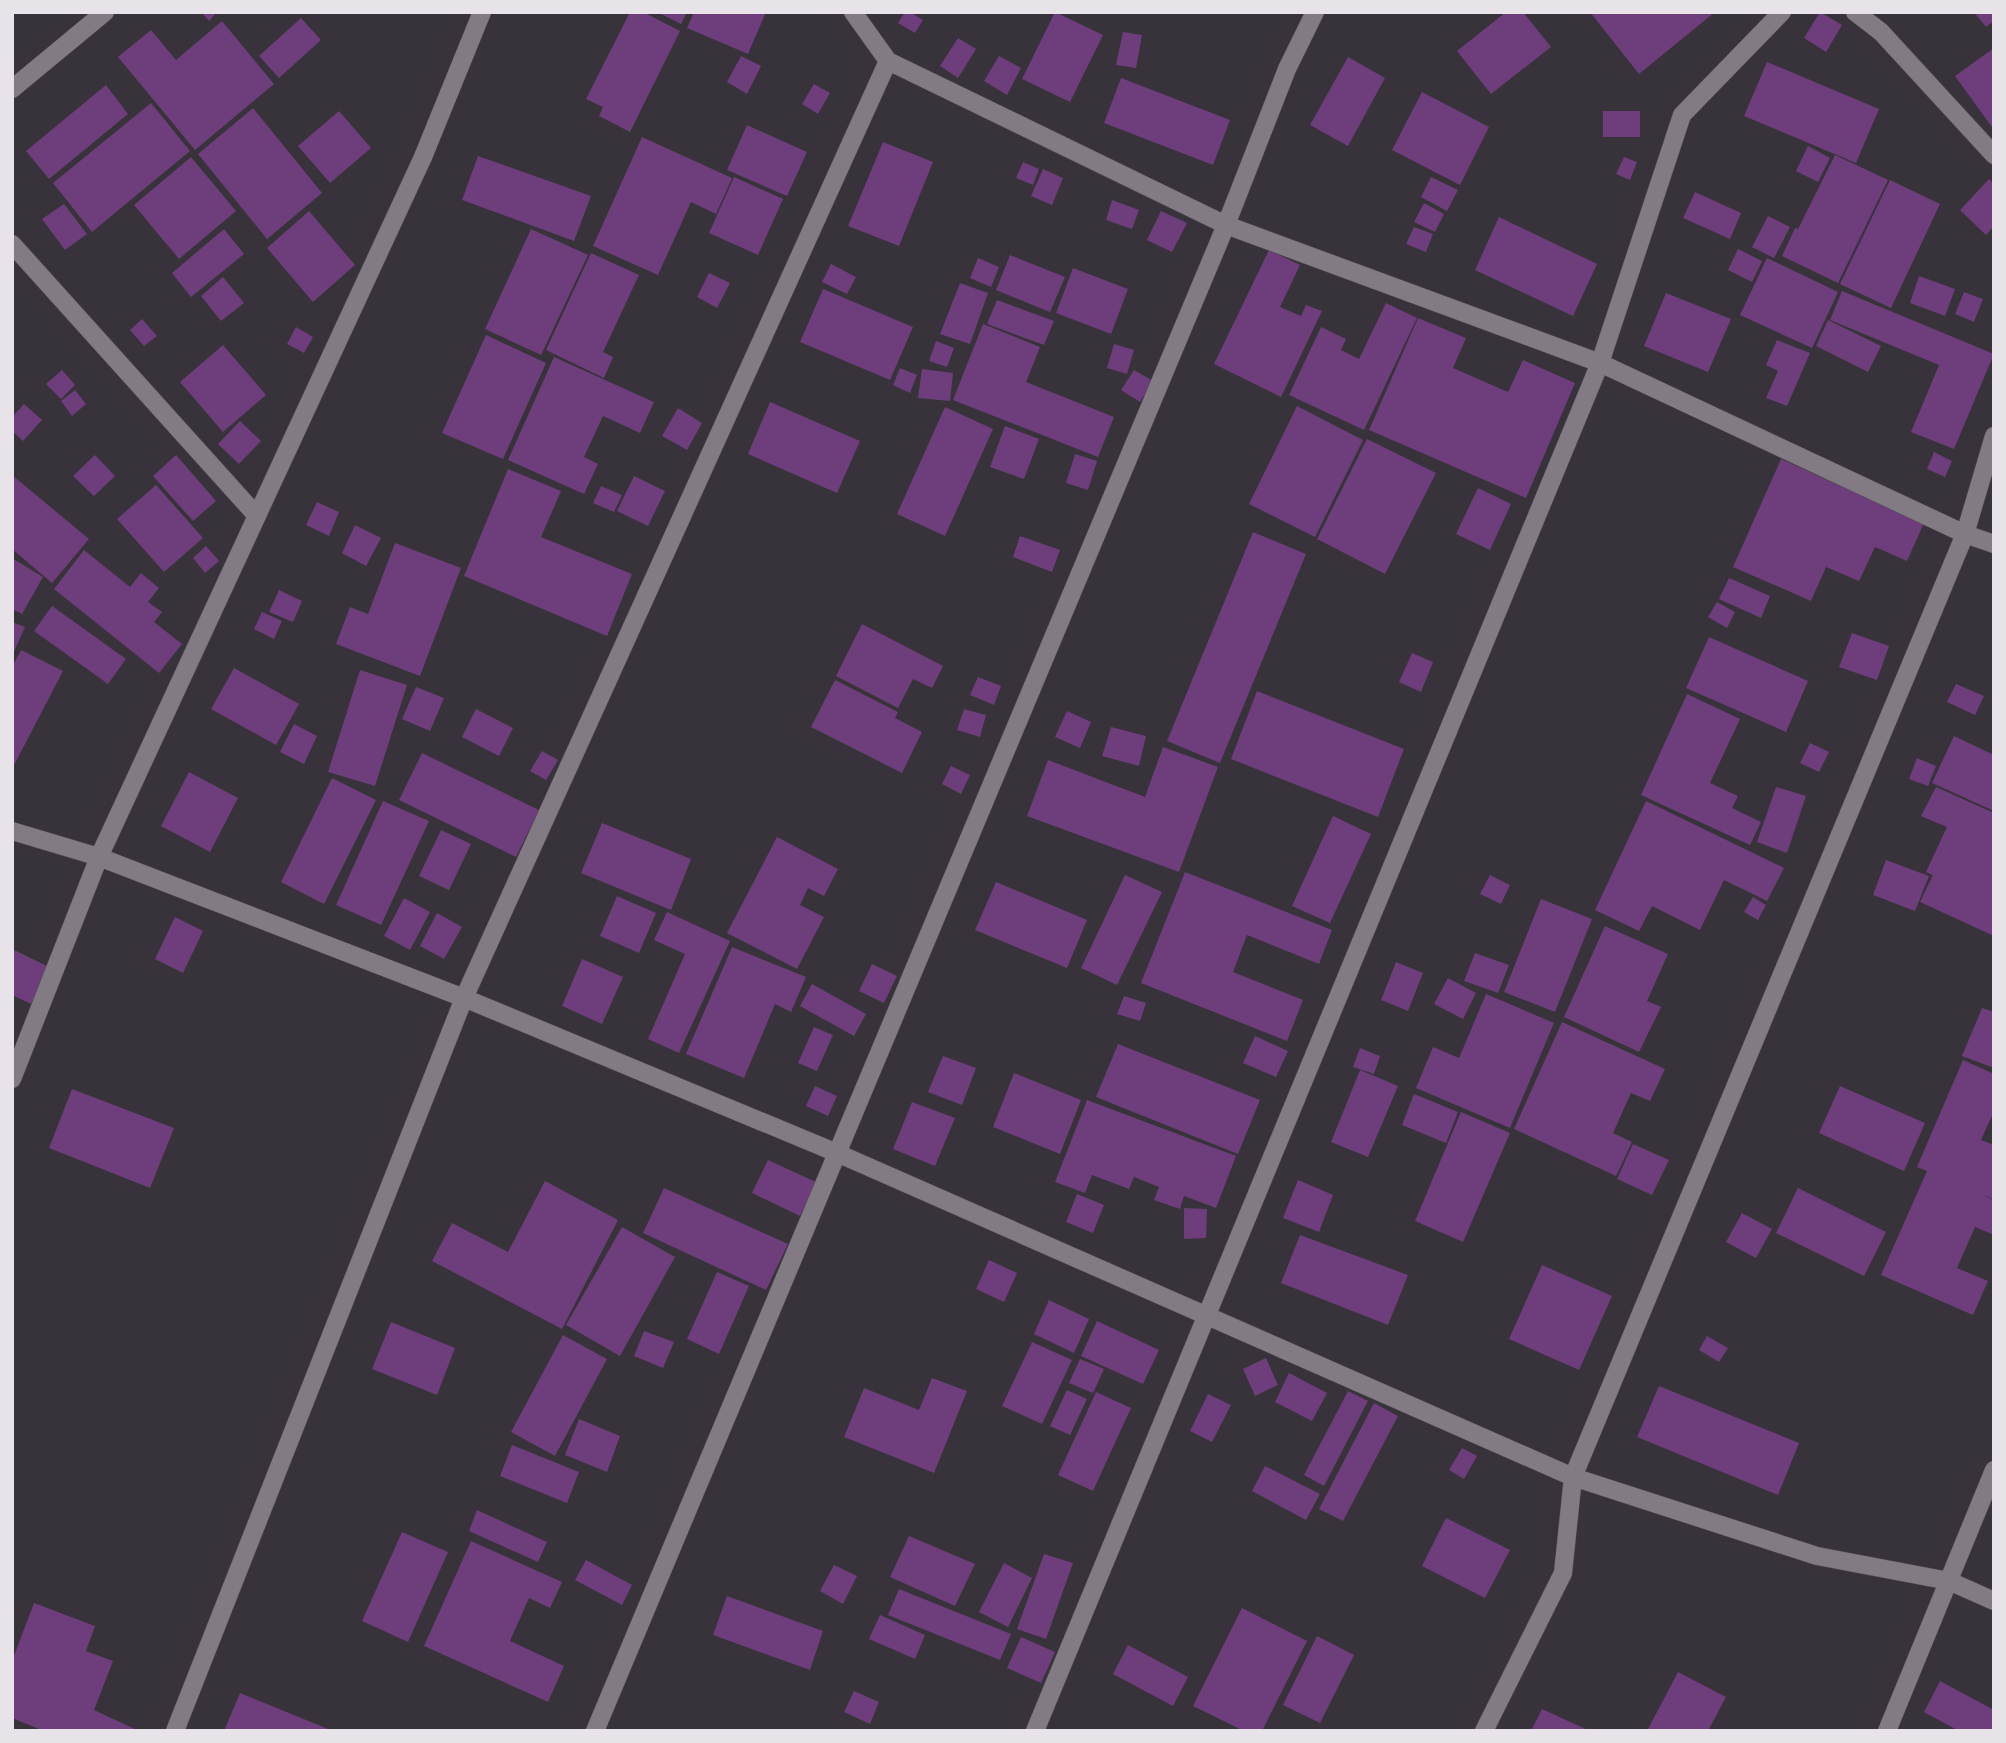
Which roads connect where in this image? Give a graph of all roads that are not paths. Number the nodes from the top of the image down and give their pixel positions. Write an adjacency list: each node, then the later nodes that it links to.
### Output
1 (105, 12): 8 (street)
2 (482, 12): 14 (street)
3 (853, 12): 7 (street)
4 (1315, 12): 10 (street)
5 (1782, 12): 12 (street)
6 (1855, 12): 9 (street)
7 (888, 61): 10 (street); 19 (street)
8 (12, 89)
9 (1994, 155)
10 (1226, 225): 12 (street); 21 (street)
11 (12, 244): 14 (street)
12 (1600, 363): 15 (street); 22 (street)
13 (1994, 436): 15 (street)
14 (257, 516): 18 (street)
15 (1965, 534): 16 (street); 24 (street)
16 (1994, 544)
17 (12, 831): 18 (street)
18 (99, 857): 19 (street); 20 (street)
19 (464, 998): 21 (street); 27 (street)
20 (12, 1079)
21 (837, 1153): 22 (street); 28 (street)
22 (1206, 1314): 24 (street); 29 (street)
23 (1994, 1471): 25 (street)
24 (1573, 1477): 25 (street); 30 (street)
25 (1949, 1581): 26 (street); 31 (street)
26 (1994, 1601)
27 (175, 1731)
28 (595, 1731)
29 (1035, 1731)
30 (1485, 1731)
31 (1887, 1731)

